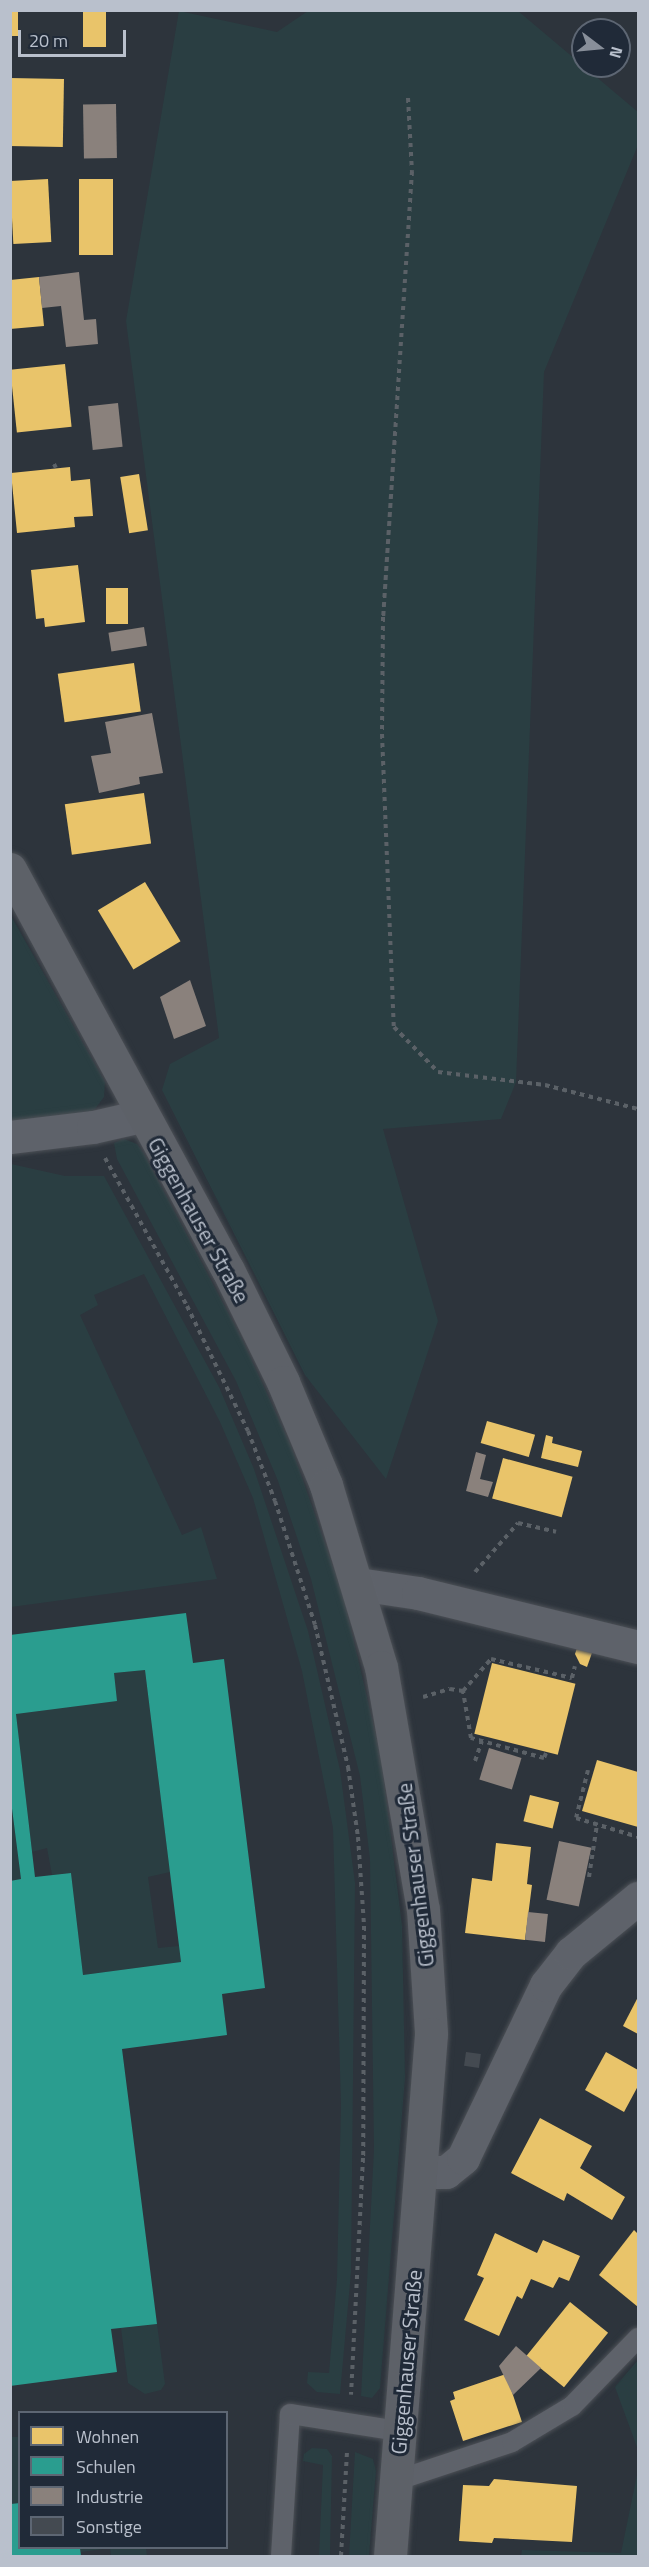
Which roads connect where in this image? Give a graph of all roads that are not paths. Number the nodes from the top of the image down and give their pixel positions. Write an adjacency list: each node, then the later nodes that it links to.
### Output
1 (10, 869): 2 (main road, Giggenhauser Straße)
2 (141, 1116): 3 (street); 4 (main road, Giggenhauser Straße)
3 (10, 1137)
4 (358, 1584): 5 (street); 7 (main road, Giggenhauser Straße)
5 (639, 1647)
6 (639, 1898): 7 (street)
7 (423, 2172): 9 (main road, Giggenhauser Straße)
8 (639, 2338): 10 (lane, Giggenhauser Straße)
9 (399, 2431): 10 (main road, Giggenhauser Straße); 11 (lane)
10 (395, 2481): 12 (main road, Giggenhauser Straße)
11 (281, 2556)
12 (390, 2556)

